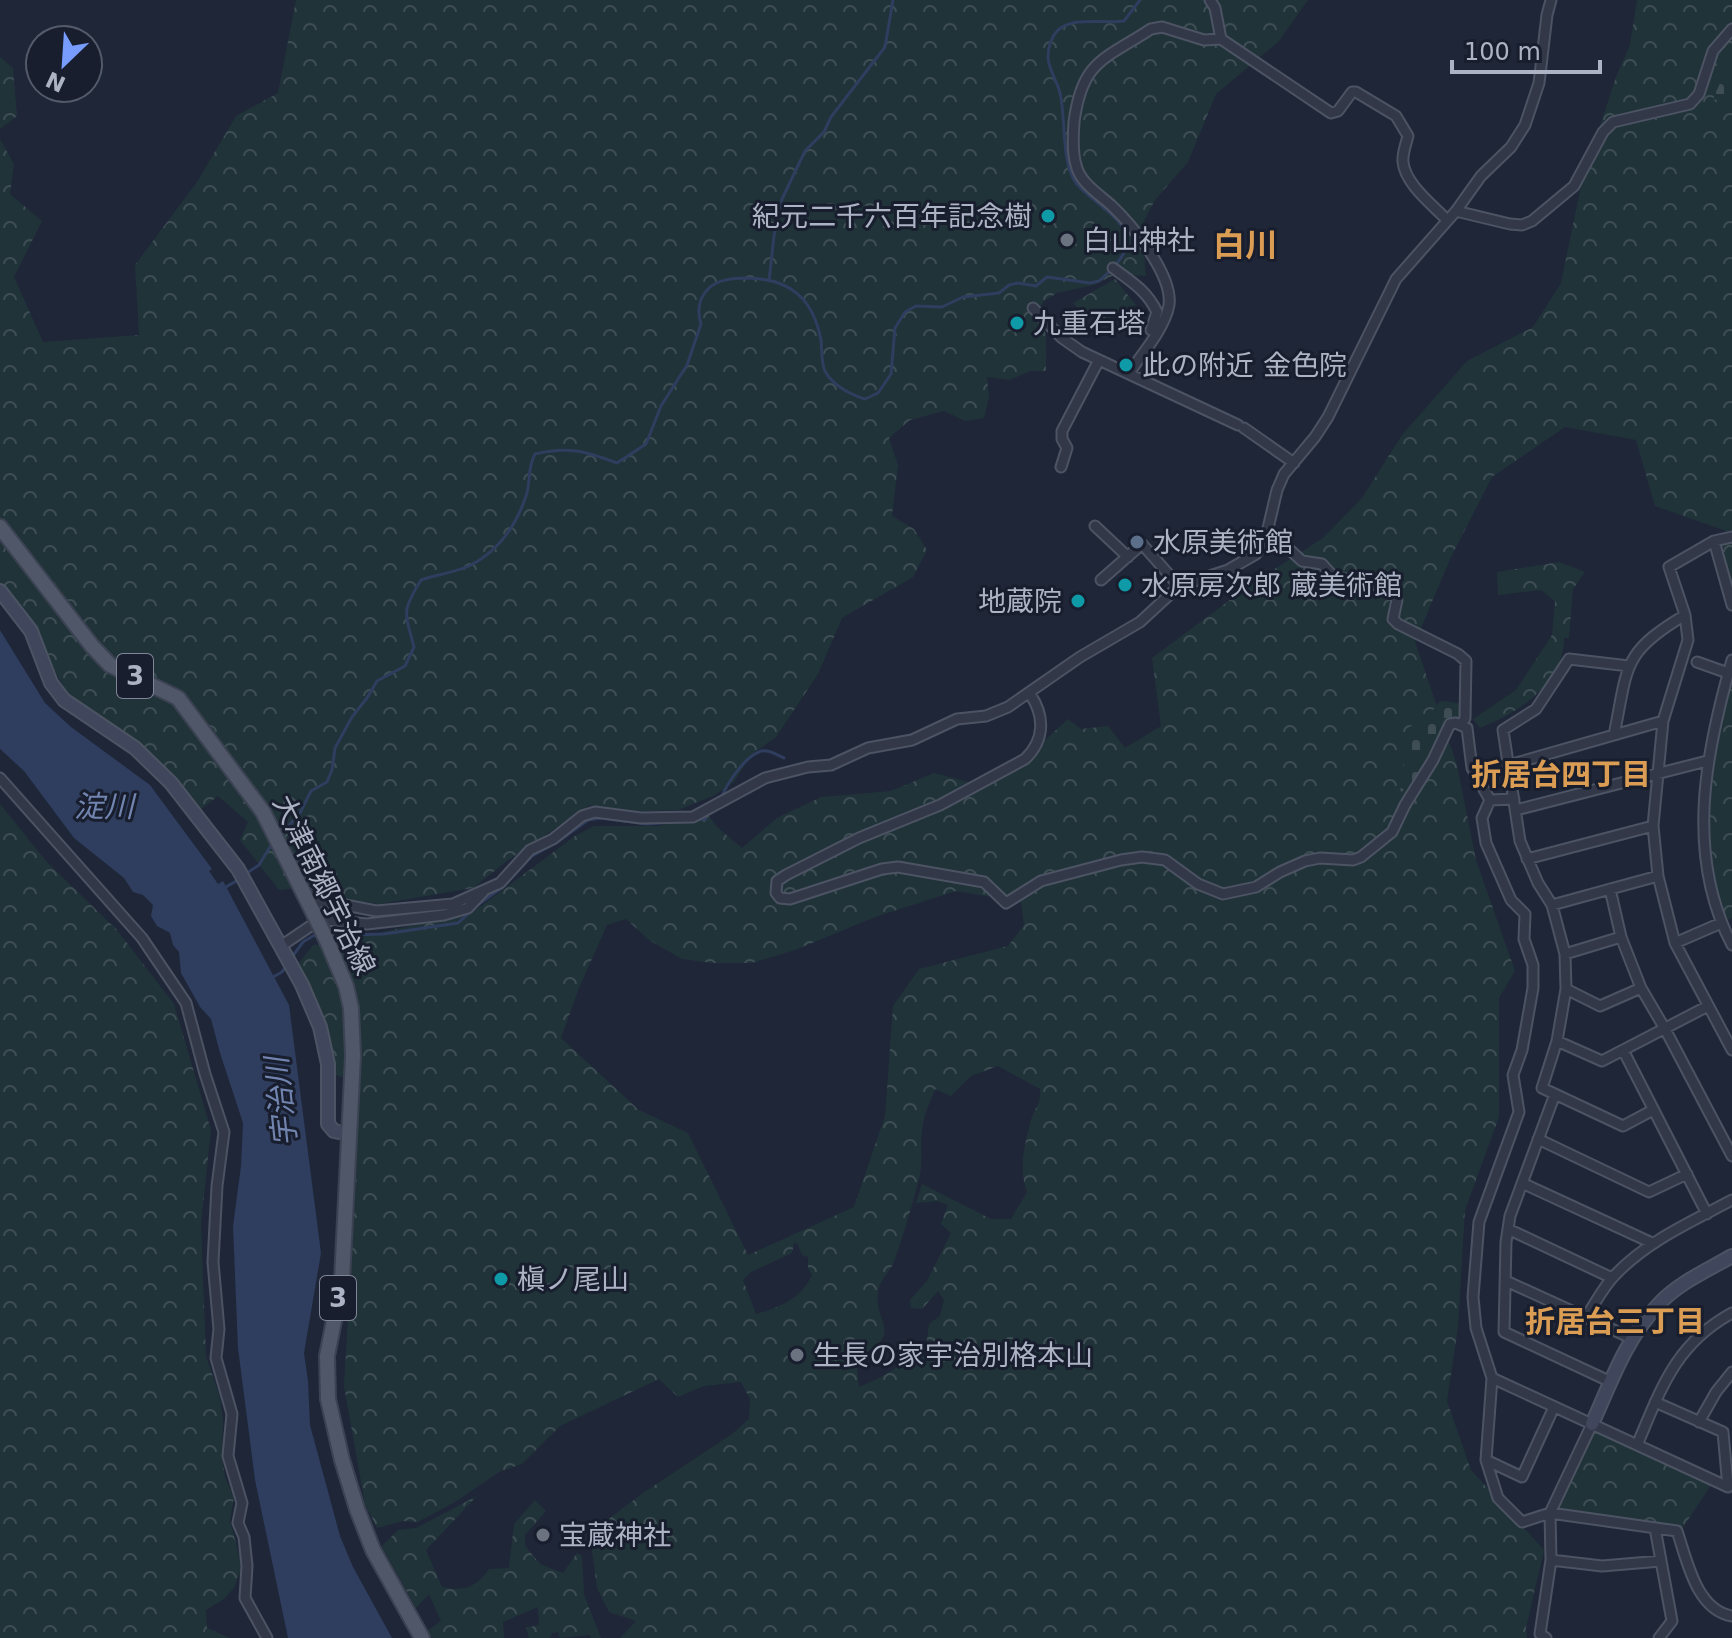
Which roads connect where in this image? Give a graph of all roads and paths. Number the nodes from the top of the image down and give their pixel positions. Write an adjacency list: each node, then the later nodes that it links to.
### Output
1 (1210, 0): 4 (street)
2 (1551, 0): 5 (street)
3 (1732, 29): 5 (street)
4 (1221, 39): 6 (street); 10 (street)
5 (1456, 211): 6 (street)
6 (1447, 220): 12 (street)
7 (1113, 268): 10 (street)
8 (1033, 308): 9 (street)
9 (1099, 360): 11 (street); 13 (street)
10 (1136, 362): 11 (street)
11 (1129, 373): 12 (street)
12 (1294, 463): 16 (street)
13 (1061, 467)
14 (1095, 526): 19 (street)
15 (0, 527): 45 (main road, 大津南郷宇治線 / 3)
16 (1267, 534): 21 (street); 31 (street)
17 (1732, 537): 18 (street)
18 (1714, 541): 23 (street); 24 (street)
19 (1128, 557): 20 (street); 21 (street)
20 (1101, 580)
21 (1179, 586): 29 (street)
22 (0, 591): 50 (street)
23 (1732, 605)
24 (1685, 615): 25 (street); 27 (street)
25 (1689, 660): 28 (street); 30 (street)
26 (1732, 660): 28 (street)
27 (1629, 666): 32 (street); 34 (street)
28 (1728, 673): 33 (street)
29 (1030, 694): 31 (street); 43 (street)
30 (1663, 721): 32 (street); 35 (street)
31 (1462, 724): 37 (street)
32 (1614, 735): 34 (street)
33 (1707, 761): 35 (street); 46 (street)
34 (1509, 765): 38 (street)
35 (1657, 773): 38 (street); 39 (street)
36 (0, 778): 91 (street)
37 (1490, 800): 38 (street); 77 (street)
38 (1515, 804): 40 (street)
39 (1653, 826): 40 (street); 41 (street)
40 (1527, 859): 44 (street)
41 (1658, 876): 42 (street); 48 (street)
42 (1610, 889): 44 (street); 47 (street)
43 (484, 891): 45 (street); 50 (street)
44 (1552, 905): 51 (street)
45 (311, 909): 61 (main road, 大津南郷宇治線 / 3, bridge)
46 (1721, 923): 48 (street); 49 (street)
47 (1621, 937): 51 (street); 52 (street)
48 (1675, 943): 54 (street)
49 (1732, 945)
50 (284, 950): 61 (street)
51 (1565, 954): 53 (street)
52 (1641, 988): 53 (street); 55 (street)
53 (1566, 989): 56 (street)
54 (1708, 1006): 55 (street); 58 (street)
55 (1665, 1029): 57 (street); 63 (street)
56 (1557, 1041): 57 (street); 59 (street)
57 (1623, 1050): 60 (street)
58 (1732, 1050)
59 (1555, 1094): 60 (street); 62 (street)
60 (1653, 1110): 64 (street)
61 (349, 1134): 92 (main road, 大津南郷宇治線 / 3)
62 (1538, 1139): 64 (street); 65 (street)
63 (1732, 1156)
64 (1687, 1174): 67 (street)
65 (1522, 1183): 68 (street); 69 (street)
66 (1732, 1200): 67 (street)
67 (1707, 1214): 69 (street)
68 (1508, 1229): 71 (street); 72 (street)
69 (1652, 1243): 71 (street)
70 (1731, 1258): 75 (street)
71 (1612, 1278): 74 (street)
72 (1506, 1281): 74 (street); 78 (street)
73 (1732, 1313): 79 (street)
74 (1586, 1317): 75 (street)
75 (1631, 1338): 78 (street)
76 (1732, 1372): 81 (street)
77 (1492, 1378): 80 (street); 85 (street)
78 (1611, 1382): 82 (street)
79 (1655, 1402): 81 (street); 84 (street)
80 (1554, 1407): 82 (street); 85 (street)
81 (1699, 1422): 83 (street)
82 (1592, 1424): 84 (street); 86 (street)
83 (1727, 1430): 84 (street)
84 (1637, 1445)
85 (1486, 1460): 86 (street)
86 (1550, 1513): 87 (street); 88 (street)
87 (1655, 1528): 89 (street); 90 (street)
88 (1551, 1560): 89 (street); 93 (street)
89 (1661, 1561): 94 (street)
90 (1732, 1616)
91 (267, 1638)
92 (422, 1638)
93 (1546, 1638)
94 (1659, 1638)

